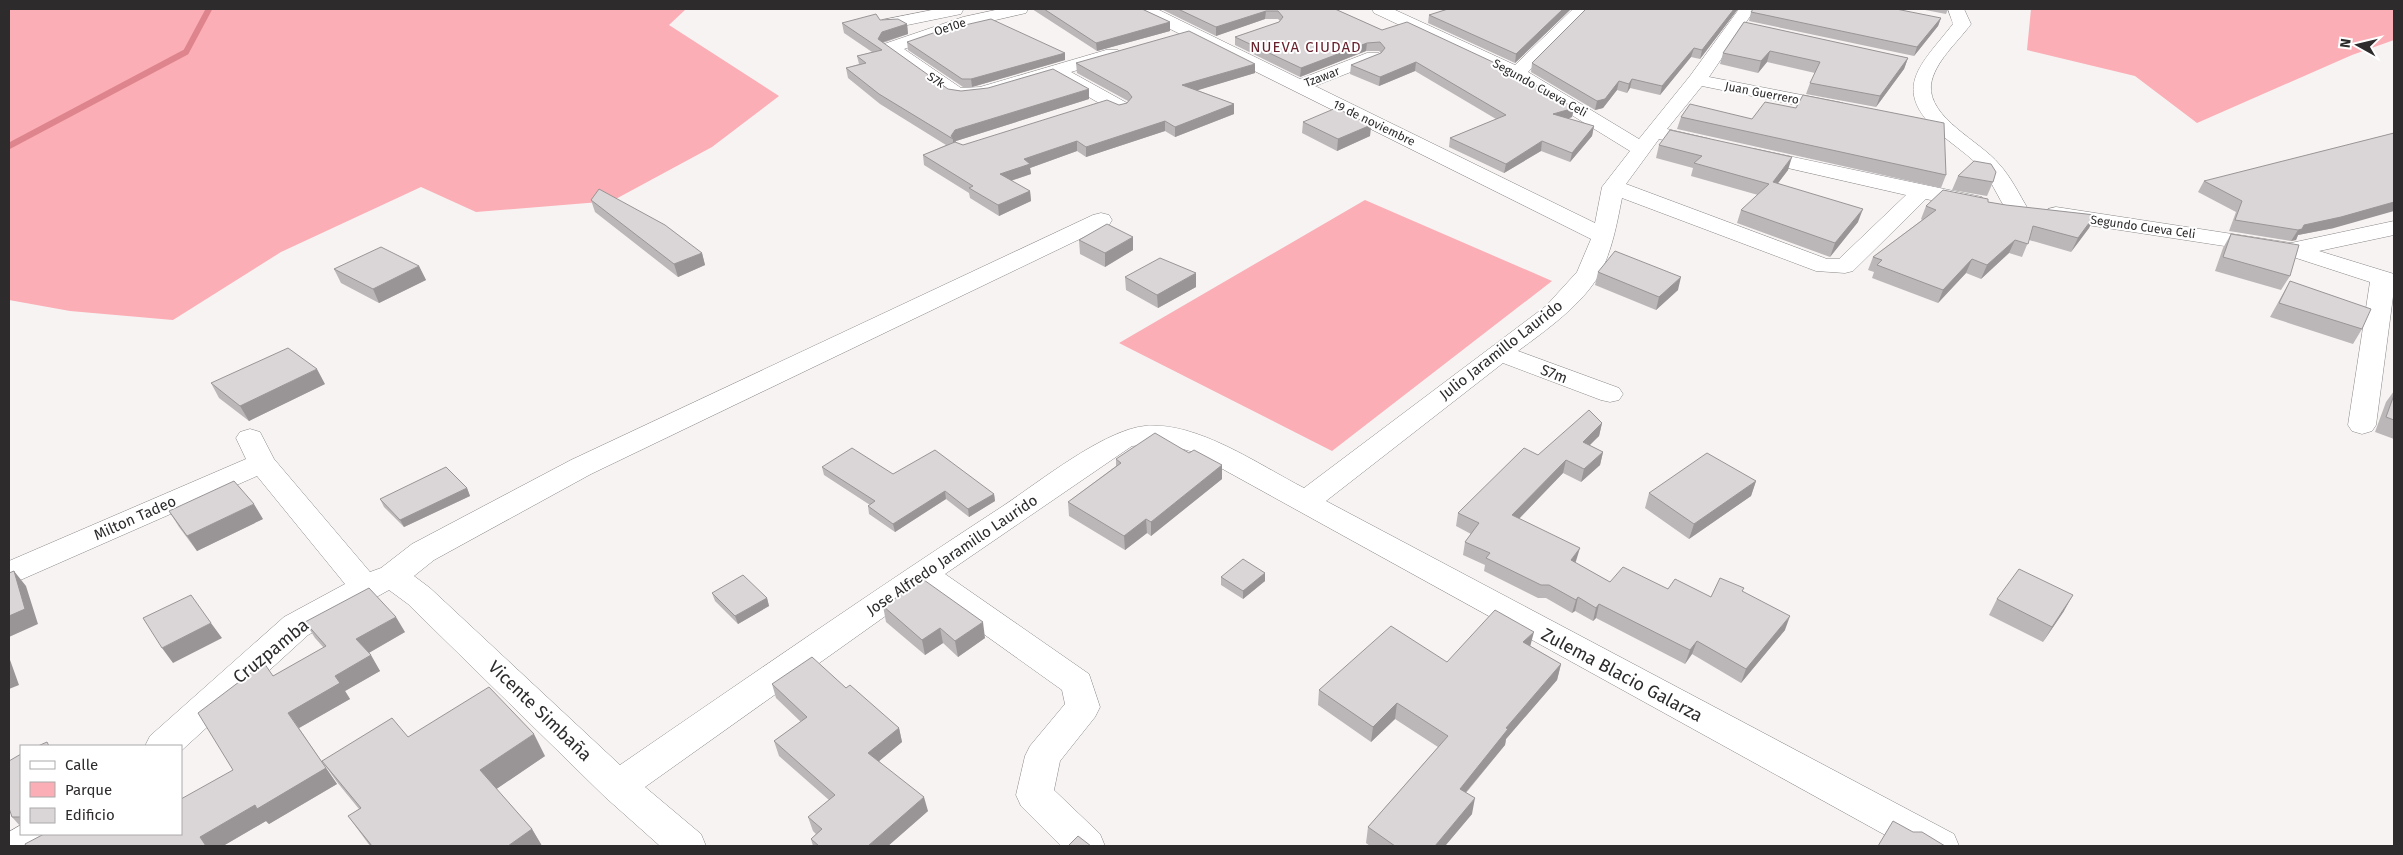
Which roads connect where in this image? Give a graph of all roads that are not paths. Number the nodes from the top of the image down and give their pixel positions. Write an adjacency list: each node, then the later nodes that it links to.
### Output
1 (959, 9): 9 (street)
2 (1020, 9): 12 (street, Oe10e)
3 (1144, 9): 10 (street, 19 de noviembre)
4 (1380, 9): 6 (street, Segundo Cueva Celi)
5 (1582, 9): 18 (street)
6 (1408, 13): 18 (street, Segundo Cueva Celi)
7 (1954, 17): 24 (street)
8 (1745, 21): 19 (street, Julio Jaramillo Laurido)
9 (888, 24)
10 (1190, 32): 13 (street); 14 (street, 19 de noviembre)
11 (1239, 36): 14 (street)
12 (910, 40): 17 (street, S7k)
13 (1161, 40)
14 (1214, 44): 20 (street, 19 de noviembre)
15 (1133, 48): 17 (street)
16 (1373, 57): 20 (street, Tzawar)
17 (1056, 71): 21 (street)
18 (1517, 73): 25 (street, Segundo Cueva Celi)
19 (1697, 80): 22 (street, Juan Guerrero); 25 (street, Julio Jaramillo Laurido)
20 (1298, 86): 31 (street, 19 de noviembre)
21 (1083, 110)
22 (1850, 110)
23 (1916, 123): 24 (street)
24 (1945, 128): 28 (street)
25 (1647, 140): 26 (street, Julio Jaramillo Laurido); 27 (street, Segundo Cueva Celi)
26 (1613, 187): 27 (street); 31 (street, Julio Jaramillo Laurido)
27 (1920, 192): 28 (street, Segundo Cueva Celi)
28 (2017, 210): 32 (street, Segundo Cueva Celi)
29 (1101, 220): 41 (street, Cruzpamba)
30 (2394, 228): 32 (street)
31 (1603, 236): 34 (street, Julio Jaramillo Laurido)
32 (2292, 250): 33 (street, Segundo Cueva Celi)
33 (2388, 281): 36 (street)
34 (1499, 353): 35 (street, S7m); 38 (street, Julio Jaramillo Laurido)
35 (1610, 394)
36 (2362, 425)
37 (256, 450): 39 (street, Milton Tadeo); 41 (street, Vicente Simbaña)
38 (1304, 503): 40 (street, Jose Alfredo Jaramillo Laurido); 48 (street, Zulema Blacio Galarza)
39 (9, 574)
40 (922, 574): 43 (street, Jose Alfredo Jaramillo Laurido); 47 (street)
41 (378, 581): 42 (street, Cruzpamba); 43 (street, Vicente Simbaña)
42 (164, 745)
43 (618, 786): 46 (street, Vicente Simbaña)
44 (38, 835): 45 (street)
45 (20, 846)
46 (687, 846)
47 (1086, 846)
48 (1940, 846)

